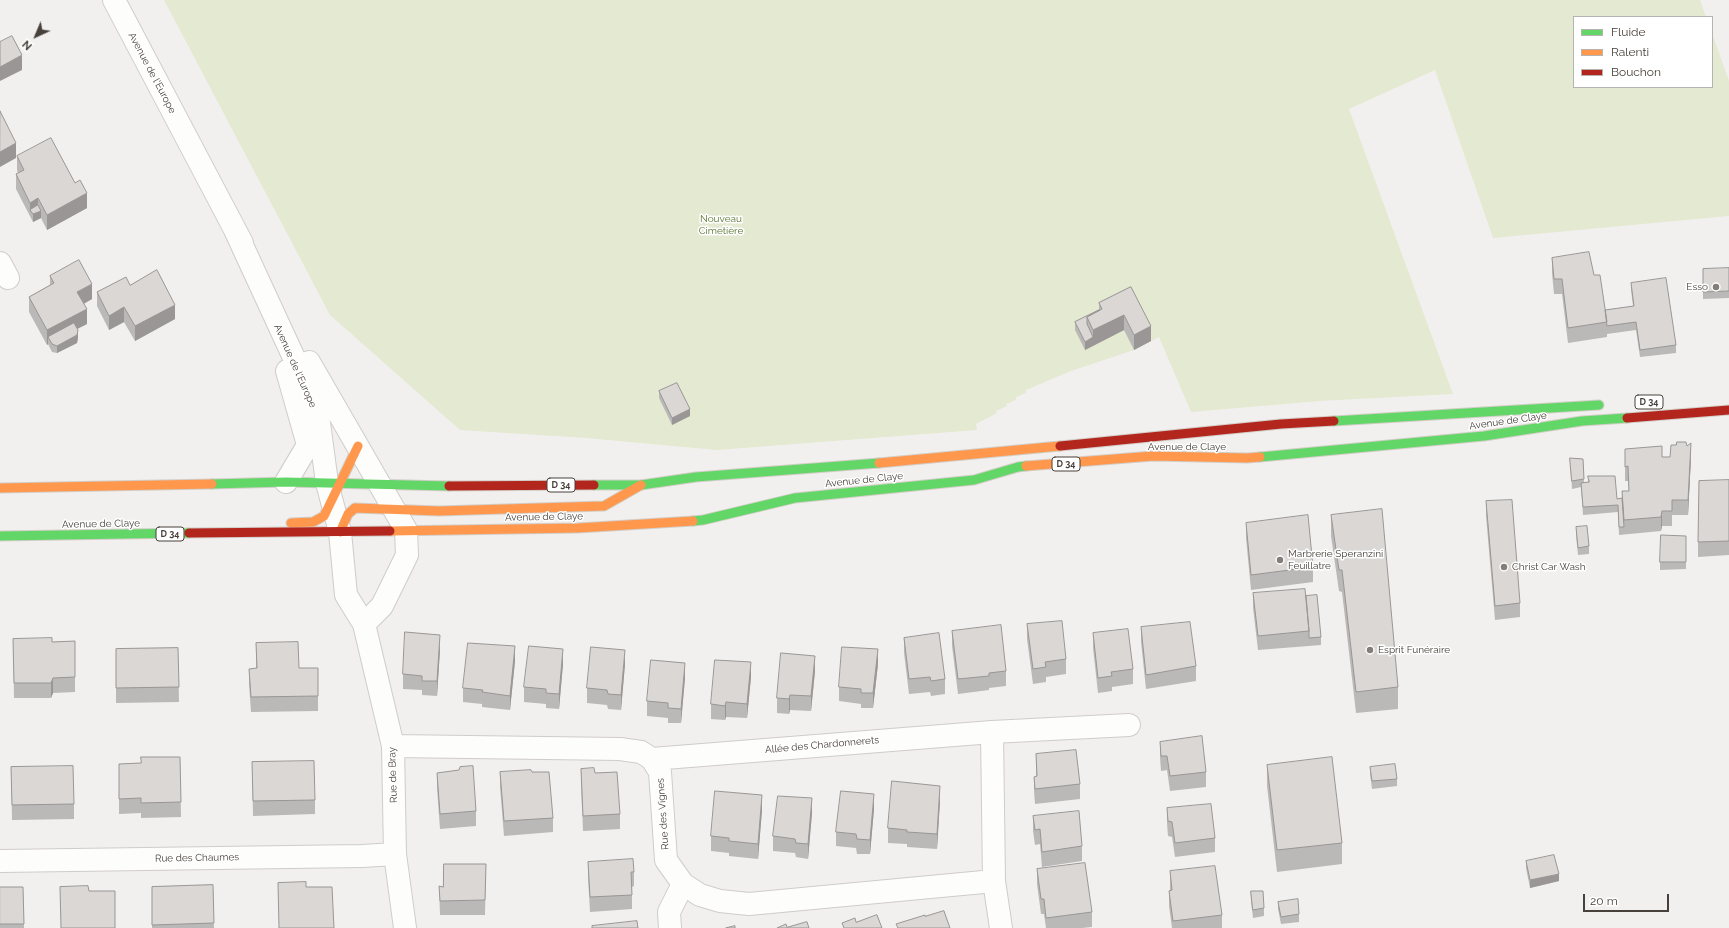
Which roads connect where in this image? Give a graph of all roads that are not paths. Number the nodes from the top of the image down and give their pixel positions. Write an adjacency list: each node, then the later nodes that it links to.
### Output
1 (114, 0): 2 (street, Avenue de l'Europe)
2 (235, 230): 8 (street, Avenue de l'Europe); 10 (street, Avenue de l'Europe); 14 (street, Avenue de l'Europe)
3 (1607, 405): 5 (main road, Avenue de Claye / D 34)
4 (1729, 410): 9 (main road, Avenue de Claye / D 34)
5 (1504, 411): 6 (main road); 12 (main road, Avenue de Claye / D 34)
6 (1449, 430)
7 (1360, 439): 9 (main road)
8 (358, 446): 11 (street, Avenue de l'Europe); 14 (main road)
9 (1343, 448): 18 (main road, Avenue de Claye / D 34)
10 (286, 482): 13 (main road, Avenue de Claye / D 34); 14 (main road, Avenue de Claye / D 34)
11 (379, 483): 12 (main road, Avenue de Claye / D 34); 14 (main road, Avenue de Claye / D 34); 15 (street)
12 (641, 485): 15 (main road)
13 (0, 488)
14 (333, 489): 16 (main road); 19 (street, Avenue de l'Europe)
15 (394, 509): 18 (street); 19 (main road)
16 (219, 523)
17 (95, 525): 21 (main road)
18 (406, 530): 19 (main road, Avenue de Claye / D 34); 22 (street)
19 (340, 532): 21 (main road, Avenue de Claye / D 34); 22 (street, Rue de Bray)
20 (0, 536): 21 (main road, Avenue de Claye / D 34)
21 (37, 536)
22 (364, 624): 25 (street, Rue de Bray)
23 (1129, 725): 24 (street, Allée des Chardonnerets)
24 (992, 732): 26 (street, Allée des Chardonnerets); 29 (street)
25 (393, 746): 26 (street); 27 (street, Rue de Bray)
26 (652, 759): 30 (street, Rue des Vignes)
27 (395, 854): 28 (street, Rue des Chaumes); 31 (street, Rue de Bray)
28 (0, 861)
29 (994, 881): 30 (street, Rue des Vignes); 33 (street)
30 (683, 884): 32 (street)
31 (405, 928)
32 (670, 928)
33 (1001, 928)

